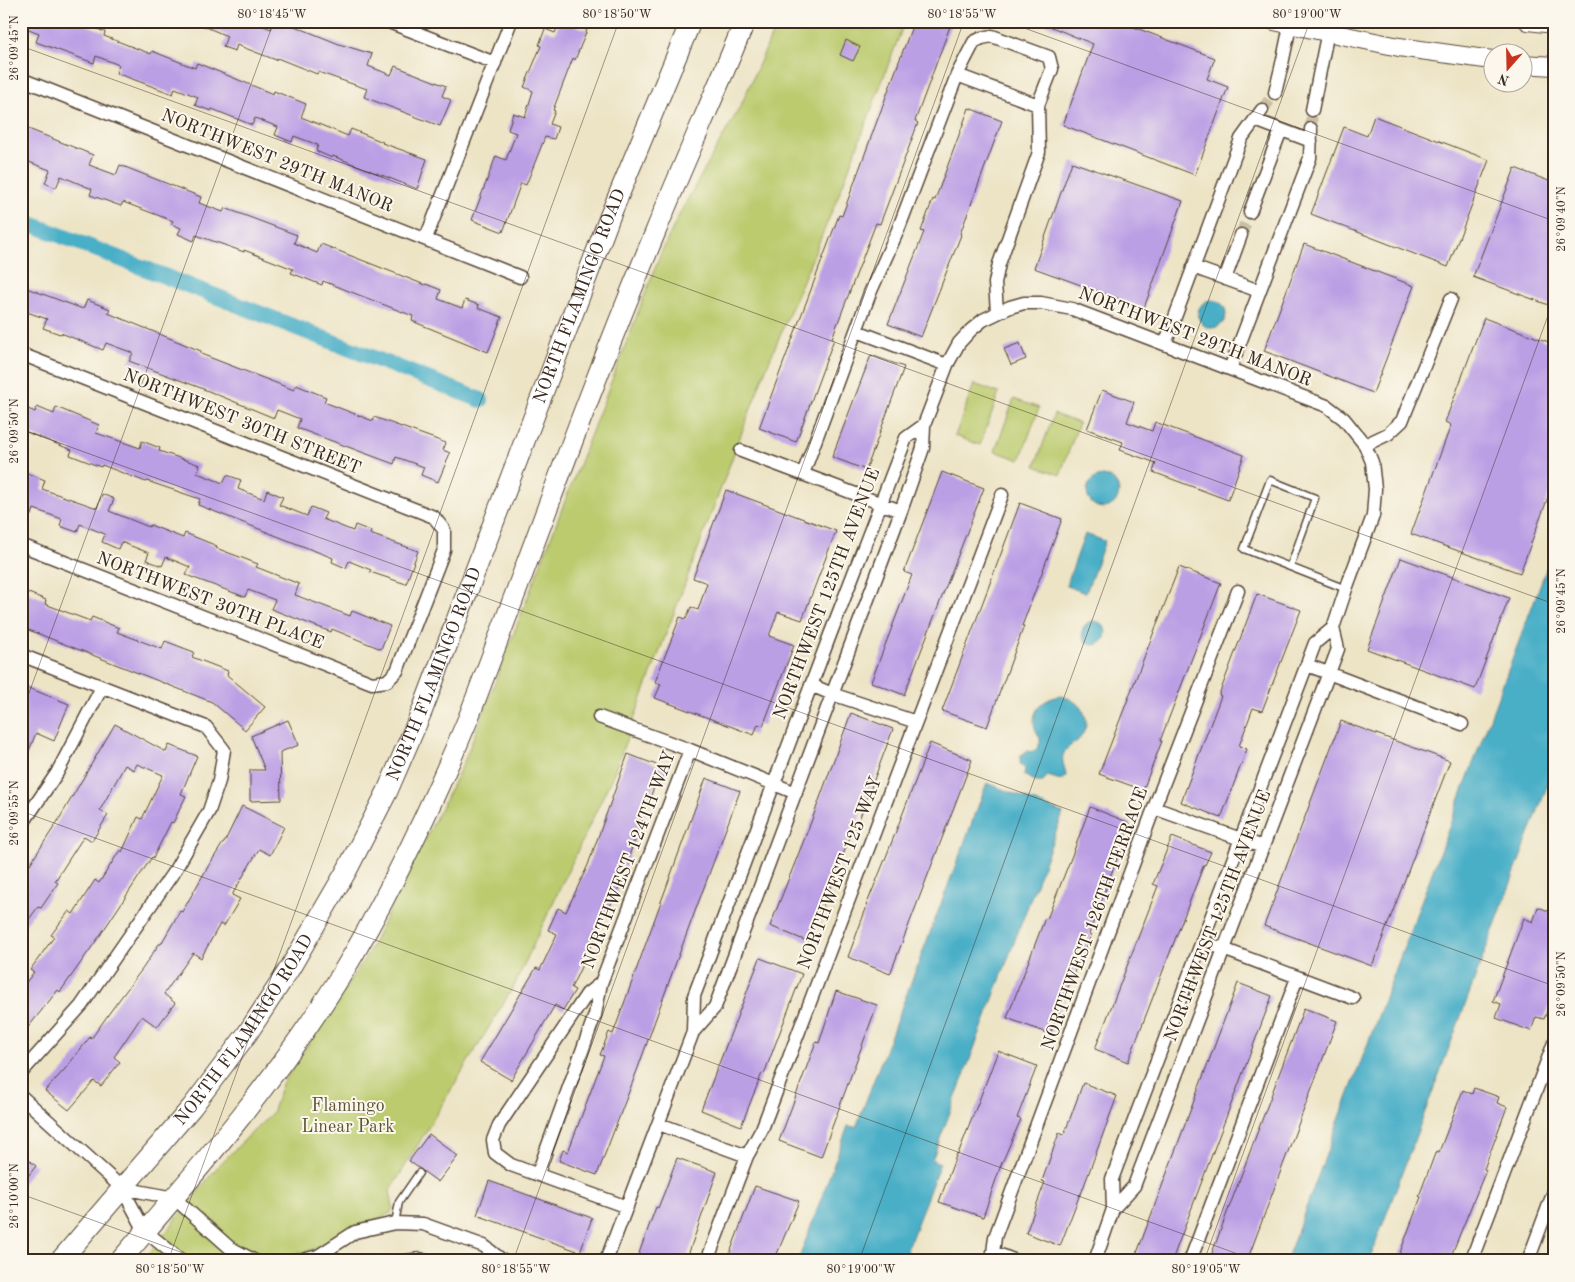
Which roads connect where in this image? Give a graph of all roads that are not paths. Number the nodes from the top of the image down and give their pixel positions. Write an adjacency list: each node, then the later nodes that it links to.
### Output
1 (386, 21): 10 (street)
2 (512, 21): 10 (street)
3 (691, 21): 75 (highway, NORTH FLAMINGO ROAD)
4 (745, 21): 77 (highway)
5 (1528, 21): 7 (main road)
6 (1285, 23): 8 (main road); 15 (street)
7 (1554, 24)
8 (1328, 27): 9 (main road); 17 (street)
9 (1482, 59)
10 (496, 64): 21 (street)
11 (1532, 65): 12 (main road)
12 (1554, 66)
13 (957, 75): 16 (street); 16 (street); 28 (street)
14 (21, 79): 21 (street, NORTHWEST 29TH MANOR)
15 (1275, 93)
16 (1038, 105): 27 (street)
17 (1312, 110)
18 (1281, 130): 19 (street); 22 (street); 25 (street)
19 (1250, 212)
20 (1241, 235): 24 (street)
21 (426, 238): 23 (street, NORTHWEST 29TH MANOR)
22 (1193, 267): 24 (street); 29 (street)
23 (520, 277)
24 (1225, 279): 25 (street)
25 (1260, 291): 32 (street)
26 (1451, 299): 34 (street)
27 (997, 312): 29 (street, NORTHWEST 29TH MANOR); 31 (street, NORTHWEST 125TH AVENUE)
28 (857, 331): 31 (street); 36 (street)
29 (1165, 344): 32 (street, NORTHWEST 29TH MANOR)
30 (21, 354): 48 (street, NORTHWEST 30TH STREET)
31 (947, 366): 33 (street, NORTHWEST 125TH AVENUE)
32 (1230, 369): 34 (street, NORTHWEST 29TH MANOR)
33 (924, 425): 38 (street, NORTHWEST 125TH AVENUE); 39 (street, NORTHWEST 125TH AVENUE)
34 (1365, 445): 42 (street, NORTHWEST 125TH AVENUE)
35 (741, 452): 36 (street)
36 (803, 474): 38 (street)
37 (1002, 495): 53 (street, NORTHWEST 125 WAY)
38 (880, 503): 39 (street); 49 (street, NORTHWEST 125TH AVENUE)
39 (901, 511): 51 (street, NORTHWEST 125TH AVENUE)
40 (21, 546): 48 (street, NORTHWEST 30TH PLACE)
41 (1290, 567): 41 (lane); 42 (lane)
42 (1346, 589): 44 (street, NORTHWEST 125TH AVENUE)
43 (1238, 590): 58 (street, NORTHWEST 126TH TERRACE)
44 (1333, 628): 46 (street, NORTHWEST 125TH AVENUE); 47 (street, NORTHWEST 125TH AVENUE)
45 (21, 655): 50 (street)
46 (1307, 665): 47 (street); 60 (street, NORTHWEST 125TH AVENUE)
47 (1329, 674): 54 (street); 61 (street, NORTHWEST 125TH AVENUE)
48 (387, 681)
49 (811, 685): 51 (street); 56 (street, NORTHWEST 125TH AVENUE)
50 (102, 687): 59 (street); 69 (street)
51 (832, 694): 53 (street); 57 (street, NORTHWEST 125TH AVENUE)
52 (599, 717): 55 (street)
53 (916, 722): 72 (street, NORTHWEST 125 WAY)
54 (1462, 724)
55 (690, 750): 56 (street); 65 (street, NORTHWEST 124TH WAY)
56 (774, 784): 57 (street); 67 (street, NORTHWEST 125TH AVENUE)
57 (796, 793): 67 (street, NORTHWEST 125TH AVENUE)
58 (1154, 808): 60 (street); 82 (street, NORTHWEST 126TH TERRACE)
59 (23, 821)
60 (1240, 838): 61 (street); 62 (street, NORTHWEST 125TH AVENUE)
61 (1263, 847): 63 (street, NORTHWEST 125TH AVENUE)
62 (1202, 941): 63 (street); 79 (street, NORTHWEST 125TH AVENUE)
63 (1224, 950): 64 (street); 79 (street, NORTHWEST 125TH AVENUE)
64 (1297, 978): 66 (street); 95 (street)
65 (601, 984): 74 (street, NORTHWEST 124TH WAY); 74 (street, NORTHWEST 124TH WAY)
66 (1353, 998)
67 (694, 1032): 71 (street, NORTHWEST 125TH AVENUE)
68 (1554, 1043): 96 (street)
69 (21, 1073)
70 (21, 1096): 75 (street)
71 (659, 1124): 72 (street); 78 (street, NORTHWEST 125TH AVENUE)
72 (747, 1156): 92 (street, NORTHWEST 125 WAY)
73 (419, 1173): 80 (lane)
74 (538, 1173): 78 (street, NORTHWEST 124TH WAY)
75 (122, 1188): 77 (street); 81 (street); 83 (highway, NORTH FLAMINGO ROAD)
76 (1554, 1191): 97 (street)
77 (174, 1198): 81 (highway); 86 (street)
78 (627, 1207): 91 (street, NORTHWEST 125TH AVENUE)
79 (1113, 1209): 94 (street, NORTHWEST 125TH AVENUE)
80 (395, 1223): 87 (street); 90 (street)
81 (145, 1231): 84 (highway); 85 (street)
82 (992, 1256): 93 (street)
83 (60, 1261)
84 (120, 1261)
85 (182, 1261)
86 (255, 1261)
87 (299, 1261)
88 (407, 1261): 89 (street)
89 (425, 1261)
90 (503, 1261)
91 (606, 1261)
92 (707, 1261)
93 (1016, 1261)
94 (1095, 1261)
95 (1190, 1261)
96 (1471, 1261)
97 (1528, 1261)

